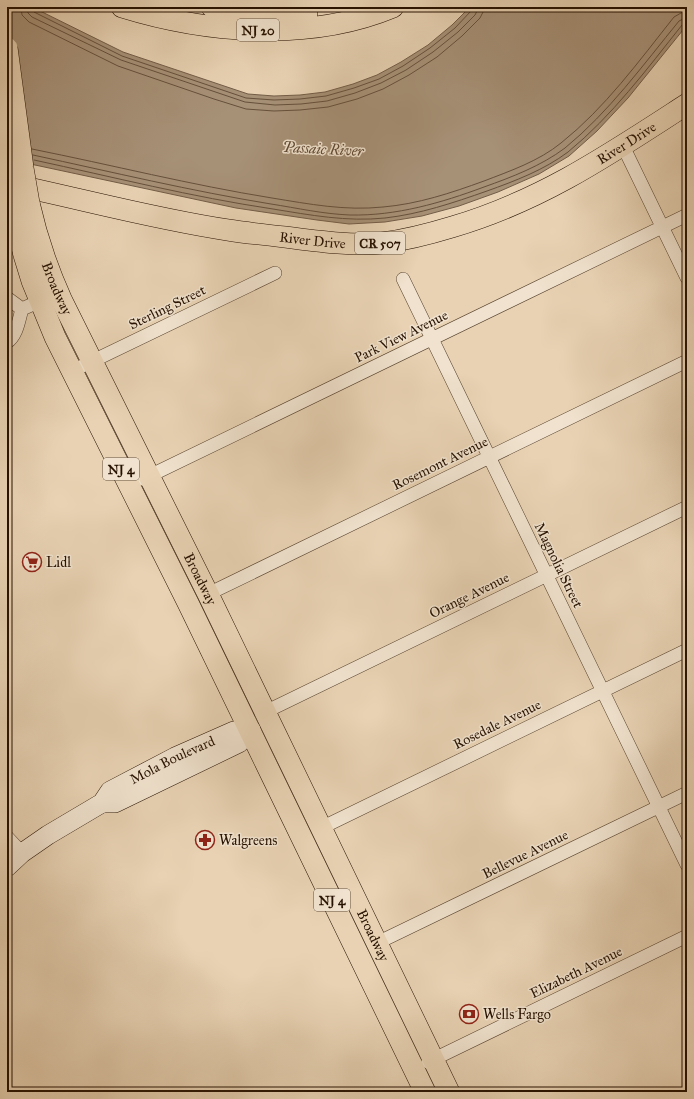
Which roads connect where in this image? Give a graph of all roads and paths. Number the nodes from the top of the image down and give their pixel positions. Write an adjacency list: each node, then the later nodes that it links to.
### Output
1 (122, 7): 3 (main road, NJ 20)
2 (345, 7): 4 (main road, NJ 20)
3 (393, 7)
4 (218, 8)
5 (7, 48): 9 (main road, Broadway / NJ 4, bridge)
6 (687, 104): 7 (main road, River Drive / CR 507)
7 (623, 146): 9 (main road, River Drive / CR 507); 11 (street)
8 (7, 165): 9 (main road, Broadway / NJ 4, bridge)
9 (16, 195): 12 (main road); 17 (main road, Broadway / NJ 4); 22 (main road, Broadway / NJ 4)
10 (687, 215): 11 (street, Park View Avenue)
11 (662, 227): 16 (street); 20 (street, Park View Avenue)
12 (7, 229)
13 (7, 253): 17 (main road)
14 (275, 273): 22 (street, Sterling Street)
15 (403, 278): 20 (street, Magnolia Street)
16 (687, 278)
17 (32, 281): 19 (main road, Broadway / NJ 4)
18 (7, 298): 19 (street)
19 (31, 305): 21 (street); 24 (main road, Broadway / NJ 4)
20 (432, 339): 25 (street, Magnolia Street); 26 (street, Park View Avenue)
21 (7, 342)
22 (92, 361): 24 (street, Sterling Street); 26 (main road, Broadway / NJ 4)
23 (687, 361): 25 (street, Rosemont Avenue)
24 (72, 371): 27 (main road, Broadway / NJ 4)
25 (489, 457): 29 (street, Magnolia Street); 30 (street, Rosemont Avenue)
26 (150, 476): 27 (street, Park View Avenue); 30 (main road, Broadway / NJ 4)
27 (130, 486): 34 (main road, Broadway / NJ 4)
28 (687, 507): 29 (street, Orange Avenue)
29 (546, 575): 32 (street, Magnolia Street); 33 (street, Orange Avenue)
30 (208, 594): 33 (main road, Broadway / NJ 4)
31 (687, 650): 32 (street, Rosedale Avenue)
32 (602, 691): 36 (street, Magnolia Street); 37 (street, Rosedale Avenue)
33 (265, 712): 34 (street); 37 (main road, Broadway / NJ 4)
34 (250, 731): 39 (street, Mola Boulevard); 45 (main road, Broadway / NJ 4)
35 (687, 793): 36 (street, Bellevue Avenue)
36 (659, 807): 40 (street, Magnolia Street); 43 (street, Bellevue Avenue)
37 (321, 828): 43 (main road, Broadway / NJ 4)
38 (7, 837): 39 (street)
39 (22, 853): 41 (street, Mola Boulevard)
40 (687, 865)
41 (7, 867)
42 (687, 936): 44 (street, Elizabeth Avenue)
43 (377, 943): 44 (main road, Broadway / NJ 4)
44 (433, 1059): 45 (street, Elizabeth Avenue); 47 (main road, Broadway / NJ 4)
45 (414, 1068): 46 (main road, Broadway / NJ 4)
46 (425, 1092)
47 (449, 1092)

